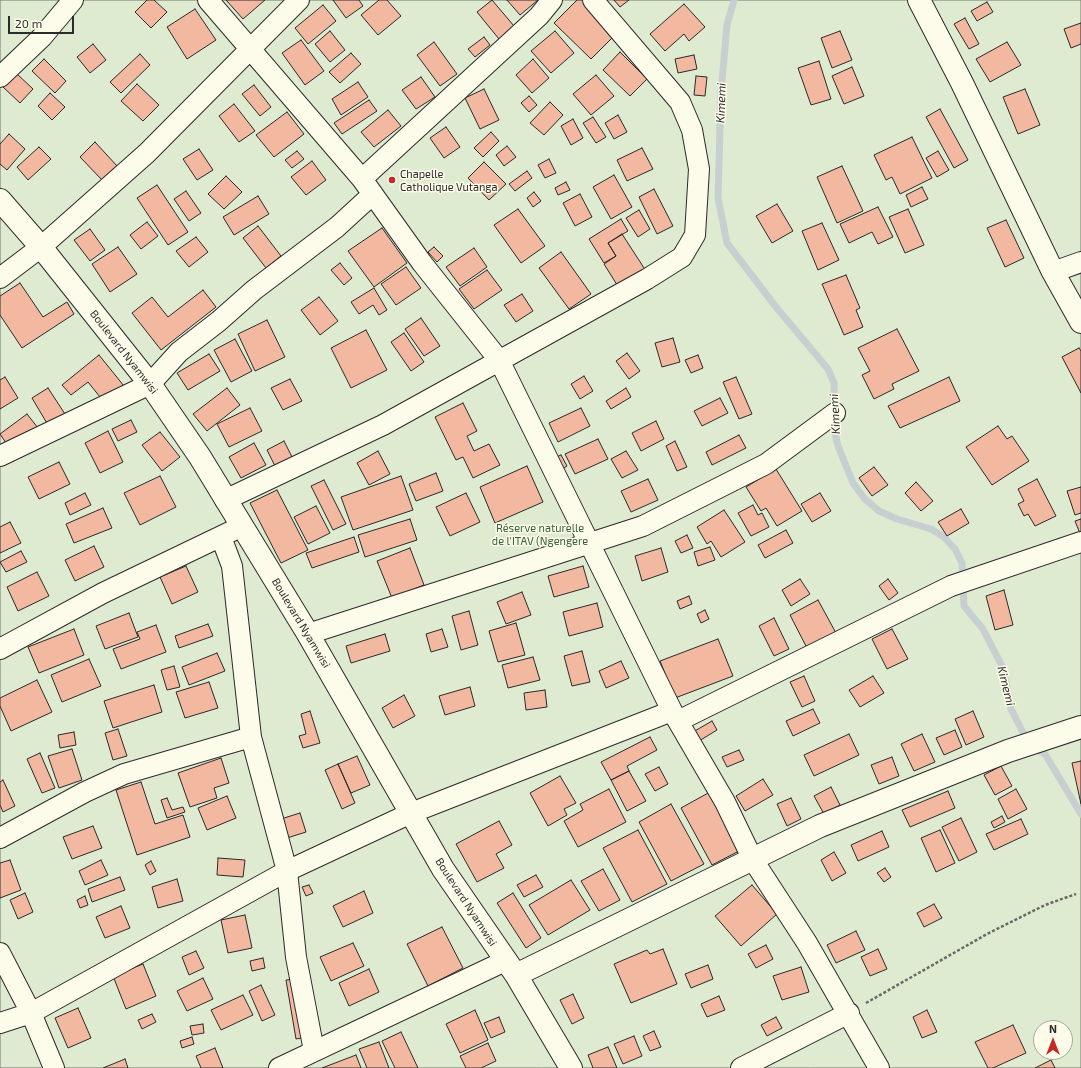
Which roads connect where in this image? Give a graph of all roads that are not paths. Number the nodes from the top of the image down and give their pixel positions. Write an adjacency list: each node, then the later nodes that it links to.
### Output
1 (73, 0): 8 (street)
2 (208, 0): 7 (street)
3 (299, 0): 7 (street)
4 (552, 0): 9 (street)
5 (593, 0): 16 (street)
6 (919, 0): 13 (main road)
7 (251, 47): 9 (street); 11 (street)
8 (0, 77)
9 (368, 186): 16 (street); 17 (street)
10 (0, 200): 11 (main road, Boulevard Nyamwisi)
11 (41, 247): 14 (street); 17 (main road, Boulevard Nyamwisi)
12 (1081, 262): 13 (street)
13 (1053, 272): 15 (main road)
14 (0, 278)
15 (1081, 322)
16 (499, 360): 20 (street); 24 (street)
17 (150, 384): 19 (street); 20 (main road, Boulevard Nyamwisi)
18 (835, 413): 24 (street)
19 (0, 456)
20 (225, 500): 21 (main road, Boulevard Nyamwisi)
21 (241, 526): 22 (street); 25 (main road, Boulevard Nyamwisi)
22 (221, 537): 26 (street); 29 (street)
23 (1081, 542): 27 (street)
24 (590, 544): 25 (street); 27 (street)
25 (308, 634): 30 (main road, Boulevard Nyamwisi)
26 (0, 649)
27 (675, 716): 30 (street); 32 (street)
28 (1081, 726): 32 (main road)
29 (251, 738): 31 (street); 33 (street)
30 (411, 813): 33 (street); 35 (main road, Boulevard Nyamwisi)
31 (0, 838)
32 (753, 860): 35 (main road); 37 (street)
33 (287, 871): 36 (street); 39 (street)
34 (0, 953): 36 (street)
35 (510, 968): 39 (street); 42 (main road, Boulevard Nyamwisi)
36 (31, 1013): 38 (street); 40 (street)
37 (849, 1013): 43 (street); 44 (street)
38 (0, 1022)
39 (308, 1059): 41 (street)
40 (54, 1068)
41 (279, 1068)
42 (571, 1068)
43 (741, 1068)
44 (879, 1068)

